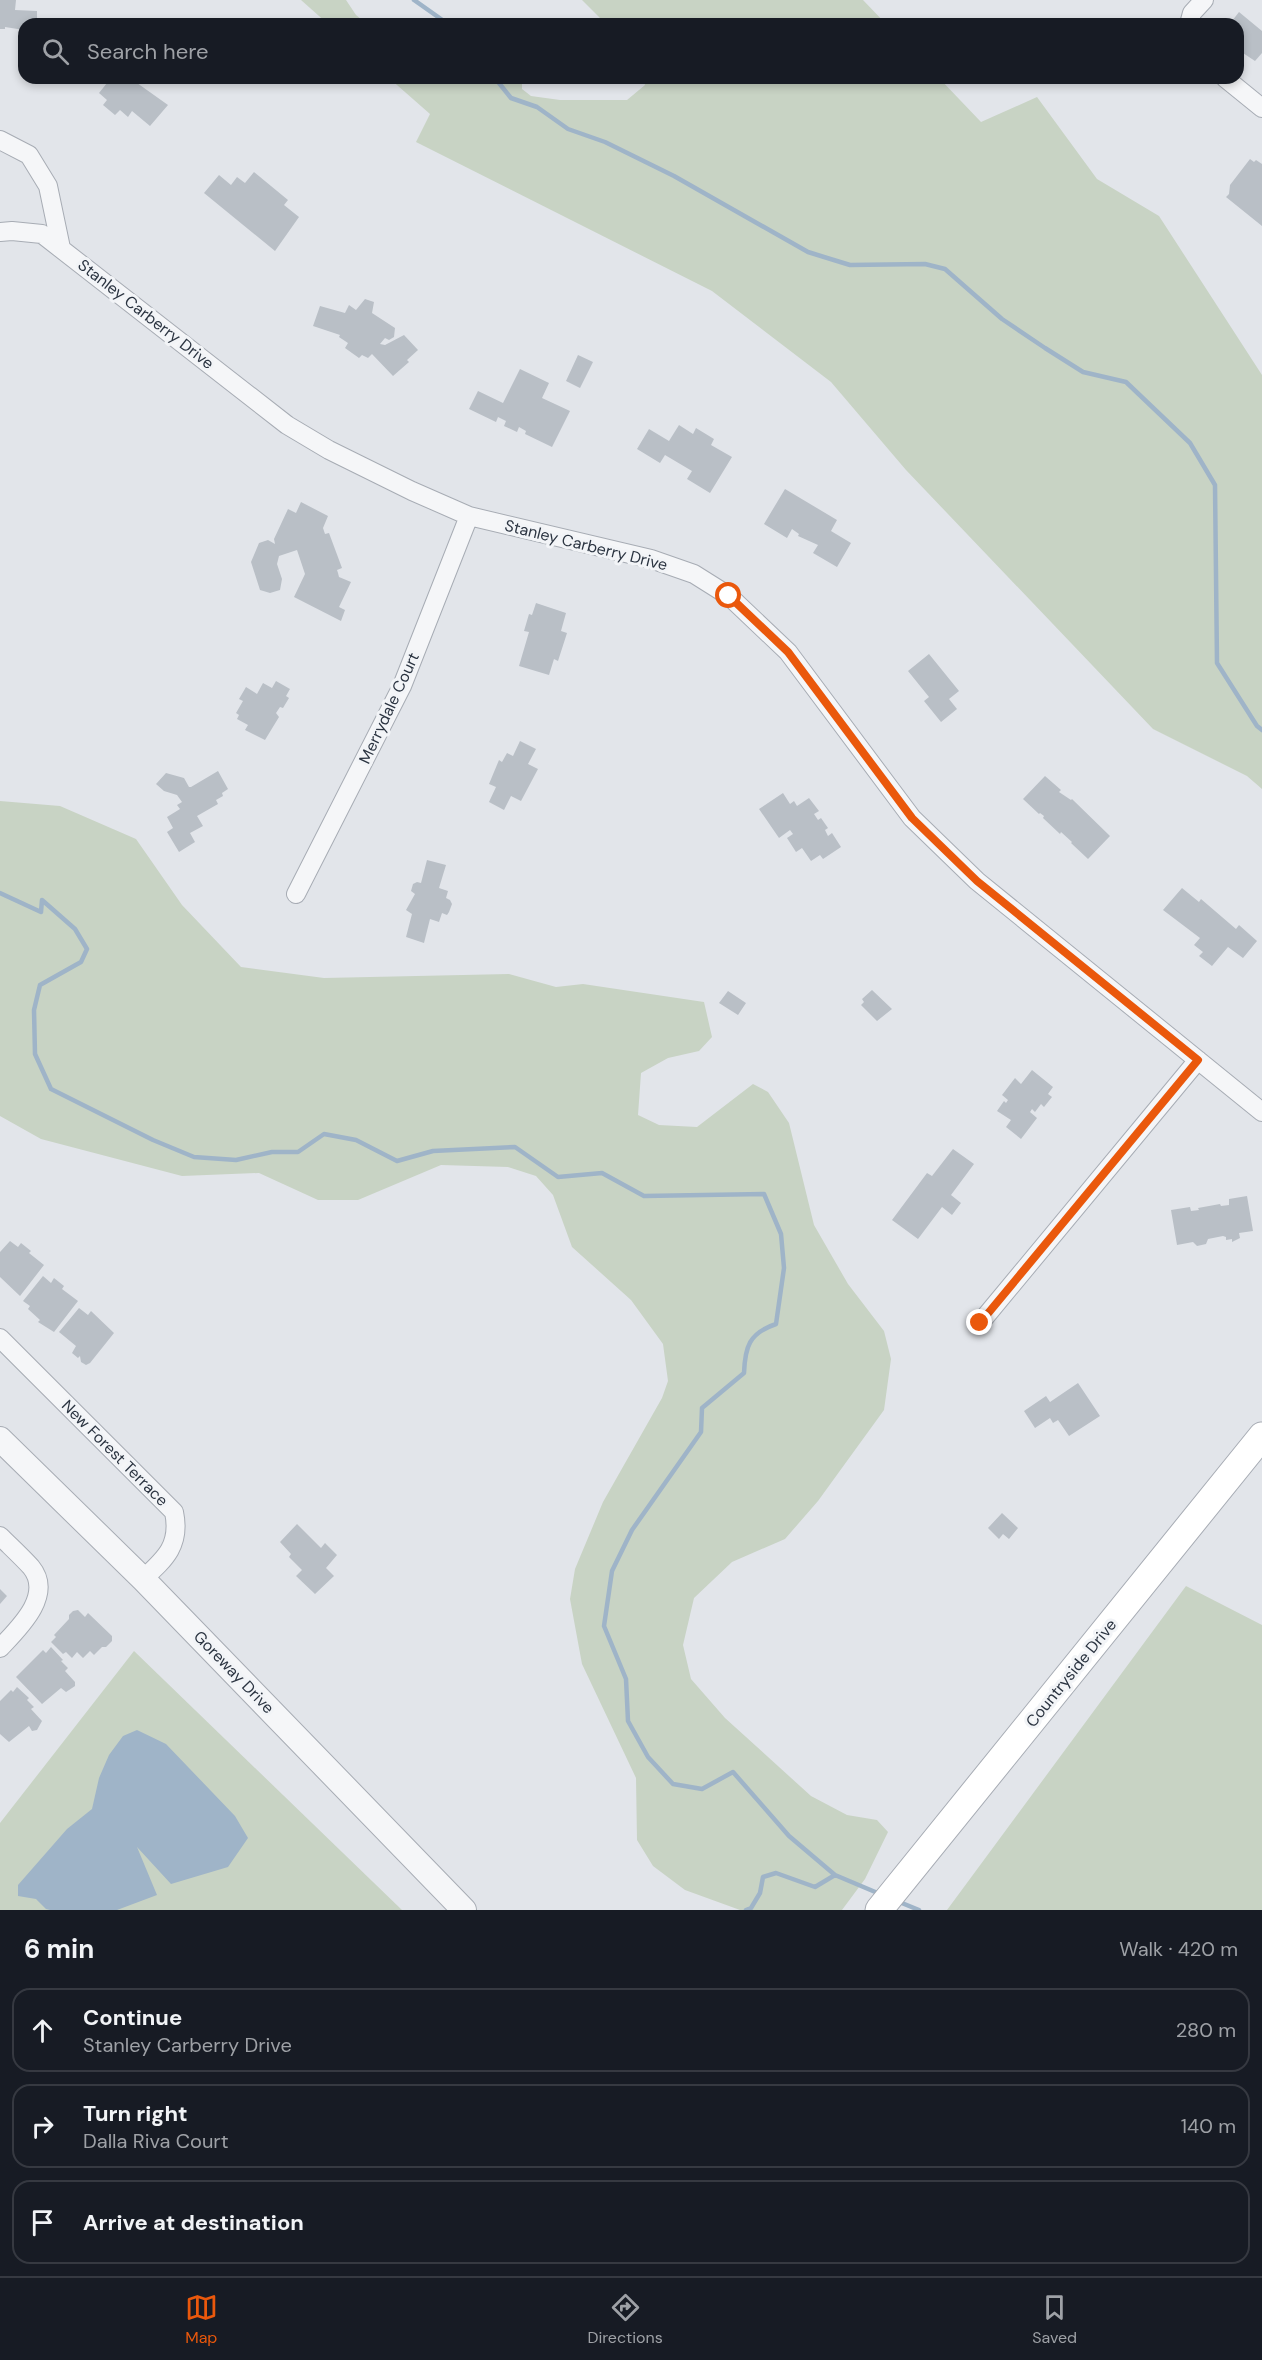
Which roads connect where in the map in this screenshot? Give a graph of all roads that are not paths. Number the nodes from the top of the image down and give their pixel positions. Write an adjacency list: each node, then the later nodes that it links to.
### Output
1 (1204, 0): 2 (street)
2 (1191, 18)
3 (1232, 84): 4 (street)
4 (1262, 108)
5 (0, 140): 7 (street, Stanley Carberry Drive)
6 (0, 232): 7 (street, Stanley Carberry Drive)
7 (61, 248): 8 (street, Stanley Carberry Drive)
8 (469, 516): 9 (street, Merrydale Court); 10 (street, Stanley Carberry Drive)
9 (296, 894)
10 (1198, 1060): 11 (street, Stanley Carberry Drive); 12 (street)
11 (1262, 1112)
12 (980, 1323)
13 (0, 1338): 17 (street, New Forest Terrace)
14 (1262, 1436): 20 (main road, Countryside Drive)
15 (0, 1439): 17 (street, Goreway Drive)
16 (0, 1536): 18 (street)
17 (143, 1580): 19 (street, Goreway Drive)
18 (0, 1648)
19 (464, 1910)
20 (879, 1910)

